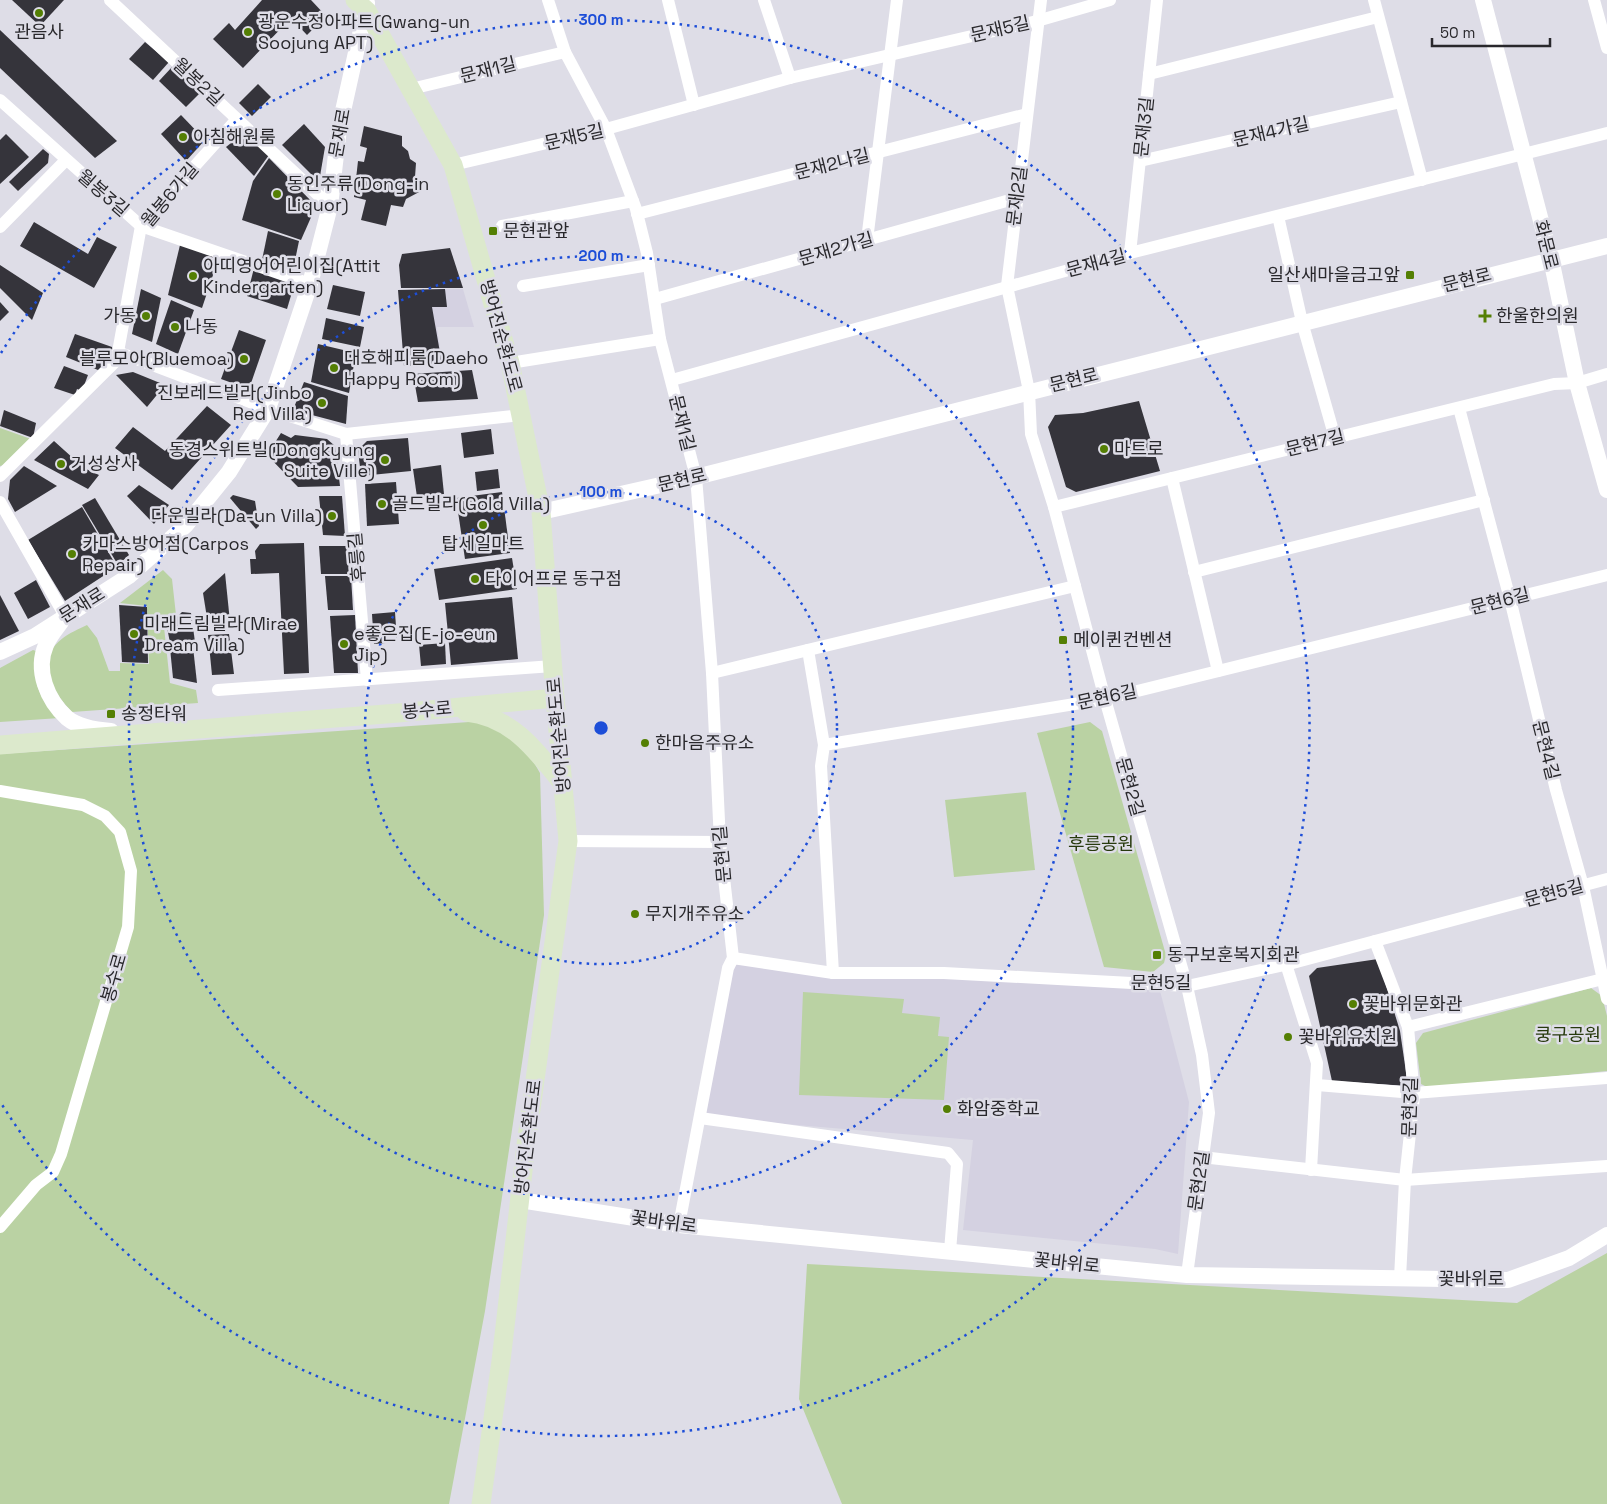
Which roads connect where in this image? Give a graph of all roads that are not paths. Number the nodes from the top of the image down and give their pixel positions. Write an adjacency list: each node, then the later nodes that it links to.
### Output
1 (110, 0): 25 (street, 월봉2길)
2 (548, 0): 16 (street, 문재1길)
3 (668, 0): 23 (street)
4 (764, 0): 19 (street)
5 (896, 0): 17 (street)
6 (1041, 0): 14 (street, 문재2길)
7 (1110, 0): 14 (street, 문재5길)
8 (1157, 0): 18 (street, 문재3길)
9 (1374, 0): 13 (street)
10 (1483, 0): 29 (street, 화문로)
11 (1594, 0): 15 (street)
12 (363, 4): 20 (main road, 방어진순환도로); 36 (street, 문재로)
13 (1378, 16): 18 (street); 22 (street)
14 (1038, 21): 17 (street, 문재5길); 24 (street, 문재2길)
15 (1607, 47)
16 (565, 52): 20 (street, 문재1길); 26 (street, 문재1길)
17 (890, 55): 19 (street, 문재5길); 28 (street)
18 (1149, 74): 31 (street, 문재3길)
19 (790, 78): 23 (street, 문재5길)
20 (411, 89): 32 (main road, 방어진순환도로)
21 (0, 100): 30 (street, 월봉3길)
22 (1401, 102): 31 (street, 문재4가길); 33 (street)
23 (694, 104): 26 (street, 문재5길)
24 (1027, 114): 28 (street, 문재2나길); 34 (street, 문재2길)
25 (237, 118): 36 (street, 월봉2길); 39 (street, 월봉6가길)
26 (606, 129): 32 (street, 문재5길); 35 (street, 문재1길)
27 (1607, 133): 29 (street, 문재4길)
28 (877, 153): 37 (street, 문재2나길); 42 (street)
29 (1522, 155): 33 (street, 문재4길); 45 (street, 화문로)
30 (66, 160): 39 (street, 월봉3길); 41 (street)
31 (1140, 161): 44 (street, 문재3길)
32 (453, 165): 54 (main road, 방어진순환도로)
33 (1422, 180): 38 (street, 문재4길)
34 (1017, 198): 42 (street, 문재2가길); 49 (street, 문재2길)
35 (633, 201): 37 (street, 문재1길); 40 (street)
36 (330, 206): 47 (street, 문재로)
37 (637, 214): 46 (street, 문재1길)
38 (1278, 216): 44 (street, 문재4길); 51 (street)
39 (141, 226): 47 (street, 월봉3길); 53 (street, 월봉6가길)
40 (502, 226)
41 (0, 227)
42 (867, 240): 50 (street, 문재2가길)
43 (1607, 246): 45 (street, 문현로)
44 (1130, 254): 49 (street, 문재4길)
45 (1551, 259): 51 (street, 문현로); 57 (street, 화문로)
46 (649, 266): 48 (street); 50 (street, 문재1길)
47 (310, 284): 60 (street, 문재로)
48 (523, 286)
49 (1006, 286): 56 (street, 문재4길); 58 (street, 문재2길)
50 (655, 299): 52 (street, 문재1길)
51 (1302, 322): 58 (street, 문현로); 63 (street)
52 (660, 340): 54 (street); 56 (street, 문재1길)
53 (118, 352): 60 (street); 64 (street, 월봉6가길)
54 (510, 363): 61 (main road, 방어진순환도로)
55 (1607, 374): 57 (street, 문현7길)
56 (672, 380): 65 (street, 문재1길)
57 (1577, 382): 59 (street, 문현7길); 67 (street, 화문로)
58 (1029, 391): 65 (street, 문현로); 70 (street, 문현2길)
59 (1459, 408): 63 (street, 문현7길); 68 (street, 문현4길)
60 (268, 409): 62 (street); 76 (street, 문재로)
61 (521, 415): 62 (street); 71 (main road, 방어진순환도로)
62 (346, 434): 82 (street, 후릉길)
63 (1335, 438): 66 (street, 문현7길)
64 (0, 476)
65 (696, 477): 71 (street, 문현로); 81 (street, 문현1길)
66 (1172, 478): 70 (street, 문현7길); 72 (street)
67 (1607, 490)
68 (1484, 500): 72 (street); 75 (street, 문현4길)
69 (0, 502): 76 (street)
70 (1054, 507): 74 (street, 문현2길)
71 (541, 512): 79 (main road, 방어진순환도로)
72 (1194, 572): 80 (street)
73 (1607, 575): 75 (street, 문현6길)
74 (1075, 586): 77 (street); 85 (street, 문현2길)
75 (1510, 599): 80 (street, 문현6길); 95 (street, 문현4길)
76 (65, 616): 78 (street, 문재로); 87 (street)
77 (808, 650): 81 (street); 89 (street)
78 (0, 652)
79 (553, 666): 82 (street); 84 (main road, 방어진순환도로)
80 (1218, 671): 85 (street, 문현6길)
81 (712, 673): 93 (street, 문현1길)
82 (367, 680): 83 (street)
83 (218, 690)
84 (555, 698): 86 (main road, 봉수로); 90 (main road, 방어진순환도로)
85 (1105, 699): 89 (street, 문현6길); 101 (street, 문현2길)
86 (432, 710): 87 (main road, 봉수로); 90 (main road)
87 (133, 734): 88 (main road, 봉수로)
88 (0, 745)
89 (824, 745): 99 (street)
90 (563, 784): 92 (main road, 방어진순환도로)
91 (0, 791): 114 (street, 봉수로)
92 (568, 841): 93 (street); 112 (main road, 방어진순환도로)
93 (720, 842): 97 (street, 문현1길)
94 (1607, 879): 95 (street, 문현5길)
95 (1583, 886): 96 (street, 문현5길); 100 (street, 문현4길)
96 (1375, 941): 98 (street, 문현5길); 103 (street, 문현3길)
97 (733, 958): 99 (street, 문현5길); 107 (street, 문현1길)
98 (1286, 964): 101 (street, 문현5길); 105 (street)
99 (833, 972): 101 (street, 문현5길)
100 (1603, 979): 102 (street, 문현4길); 103 (street)
101 (1187, 986): 108 (street, 문현2길)
102 (1607, 999)
103 (1408, 1027): 106 (street, 문현3길)
104 (1607, 1078): 106 (street)
105 (1317, 1085): 106 (street); 110 (street)
106 (1414, 1093): 111 (street, 문현3길)
107 (700, 1118): 113 (street, 문현1길); 116 (street)
108 (1202, 1157): 110 (street); 117 (street, 문현2길)
109 (1607, 1166): 111 (street)
110 (1311, 1170): 111 (street)
111 (1405, 1180): 118 (street, 문현3길)
112 (520, 1200): 113 (street, 꽃바위로); 119 (main road, 방어진순환도로)
113 (679, 1225): 116 (street, 꽃바위로)
114 (0, 1227)
115 (1607, 1235): 118 (street, 꽃바위로)
116 (950, 1252): 117 (street, 꽃바위로)
117 (1187, 1275): 118 (street, 꽃바위로)
118 (1400, 1278)
119 (481, 1504)

